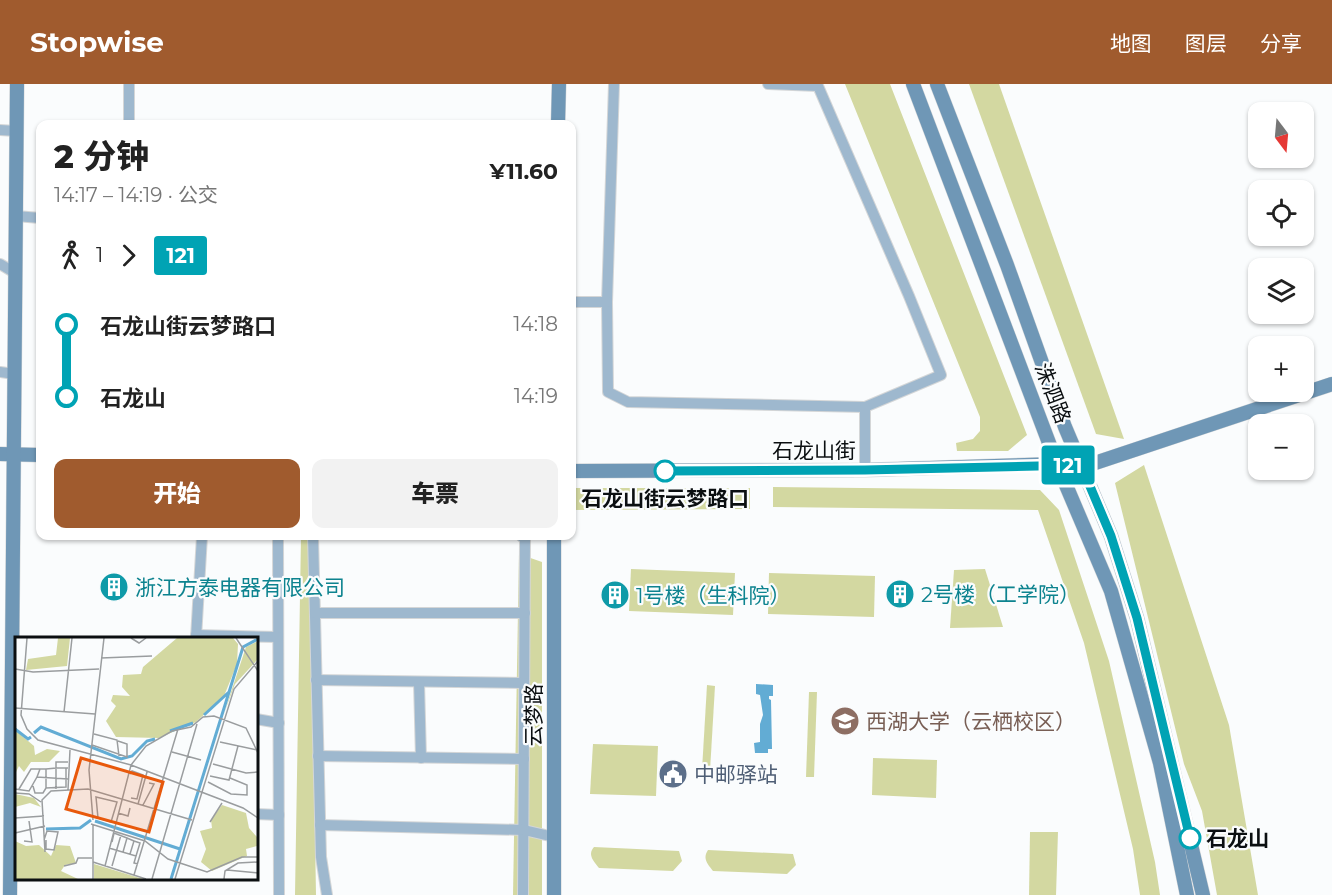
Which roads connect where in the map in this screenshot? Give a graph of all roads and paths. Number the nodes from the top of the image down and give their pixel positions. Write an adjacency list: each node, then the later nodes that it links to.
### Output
1 (17, 84): 11 (street)
2 (129, 84): 8 (street)
3 (559, 84): 9 (street)
4 (614, 84): 17 (street)
5 (768, 84): 20 (street)
6 (913, 84): 23 (street, 洙泗路)
7 (937, 84): 24 (street, 洙泗路)
8 (129, 120)
9 (558, 120)
10 (0, 130): 11 (street)
11 (16, 131): 12 (street)
12 (16, 216): 13 (street); 15 (street)
13 (36, 218)
14 (0, 264): 15 (street)
15 (15, 273): 18 (street)
16 (576, 302): 17 (street)
17 (607, 302): 20 (street)
18 (7, 373): 21 (street)
19 (1332, 384): 24 (street)
20 (865, 407): 25 (street)
21 (7, 454): 22 (street); 36 (street)
22 (36, 455)
23 (1057, 464): 24 (street, 石龙山街); 25 (street, 石龙山街); 56 (street, 洙泗路)
24 (1081, 465): 57 (street, 洙泗路)
25 (865, 470): 26 (street, 石龙山街)
26 (576, 471)
27 (202, 540): 34 (street)
28 (278, 540): 35 (street)
29 (313, 540): 33 (street)
30 (525, 540): 32 (street)
31 (554, 540): 50 (street, 云梦路)
32 (525, 612): 33 (street); 39 (street)
33 (315, 613): 37 (street)
34 (196, 637): 35 (street)
35 (278, 637): 41 (street)
36 (14, 655): 45 (street)
37 (316, 680): 38 (street); 42 (street)
38 (419, 682): 39 (street); 43 (street)
39 (525, 683): 44 (street)
40 (258, 720): 41 (street)
41 (279, 723): 47 (street)
42 (318, 756): 43 (street); 48 (street)
43 (421, 758): 44 (street)
44 (524, 759): 49 (street)
45 (14, 779): 51 (street)
46 (258, 814): 47 (street)
47 (279, 815): 52 (street)
48 (320, 825): 49 (street); 53 (street)
49 (524, 830): 50 (street); 54 (street)
50 (554, 837): 55 (street, 云梦路)
51 (10, 895)
52 (279, 895)
53 (327, 895)
54 (523, 895)
55 (554, 895)
56 (1187, 895)
57 (1203, 895)

